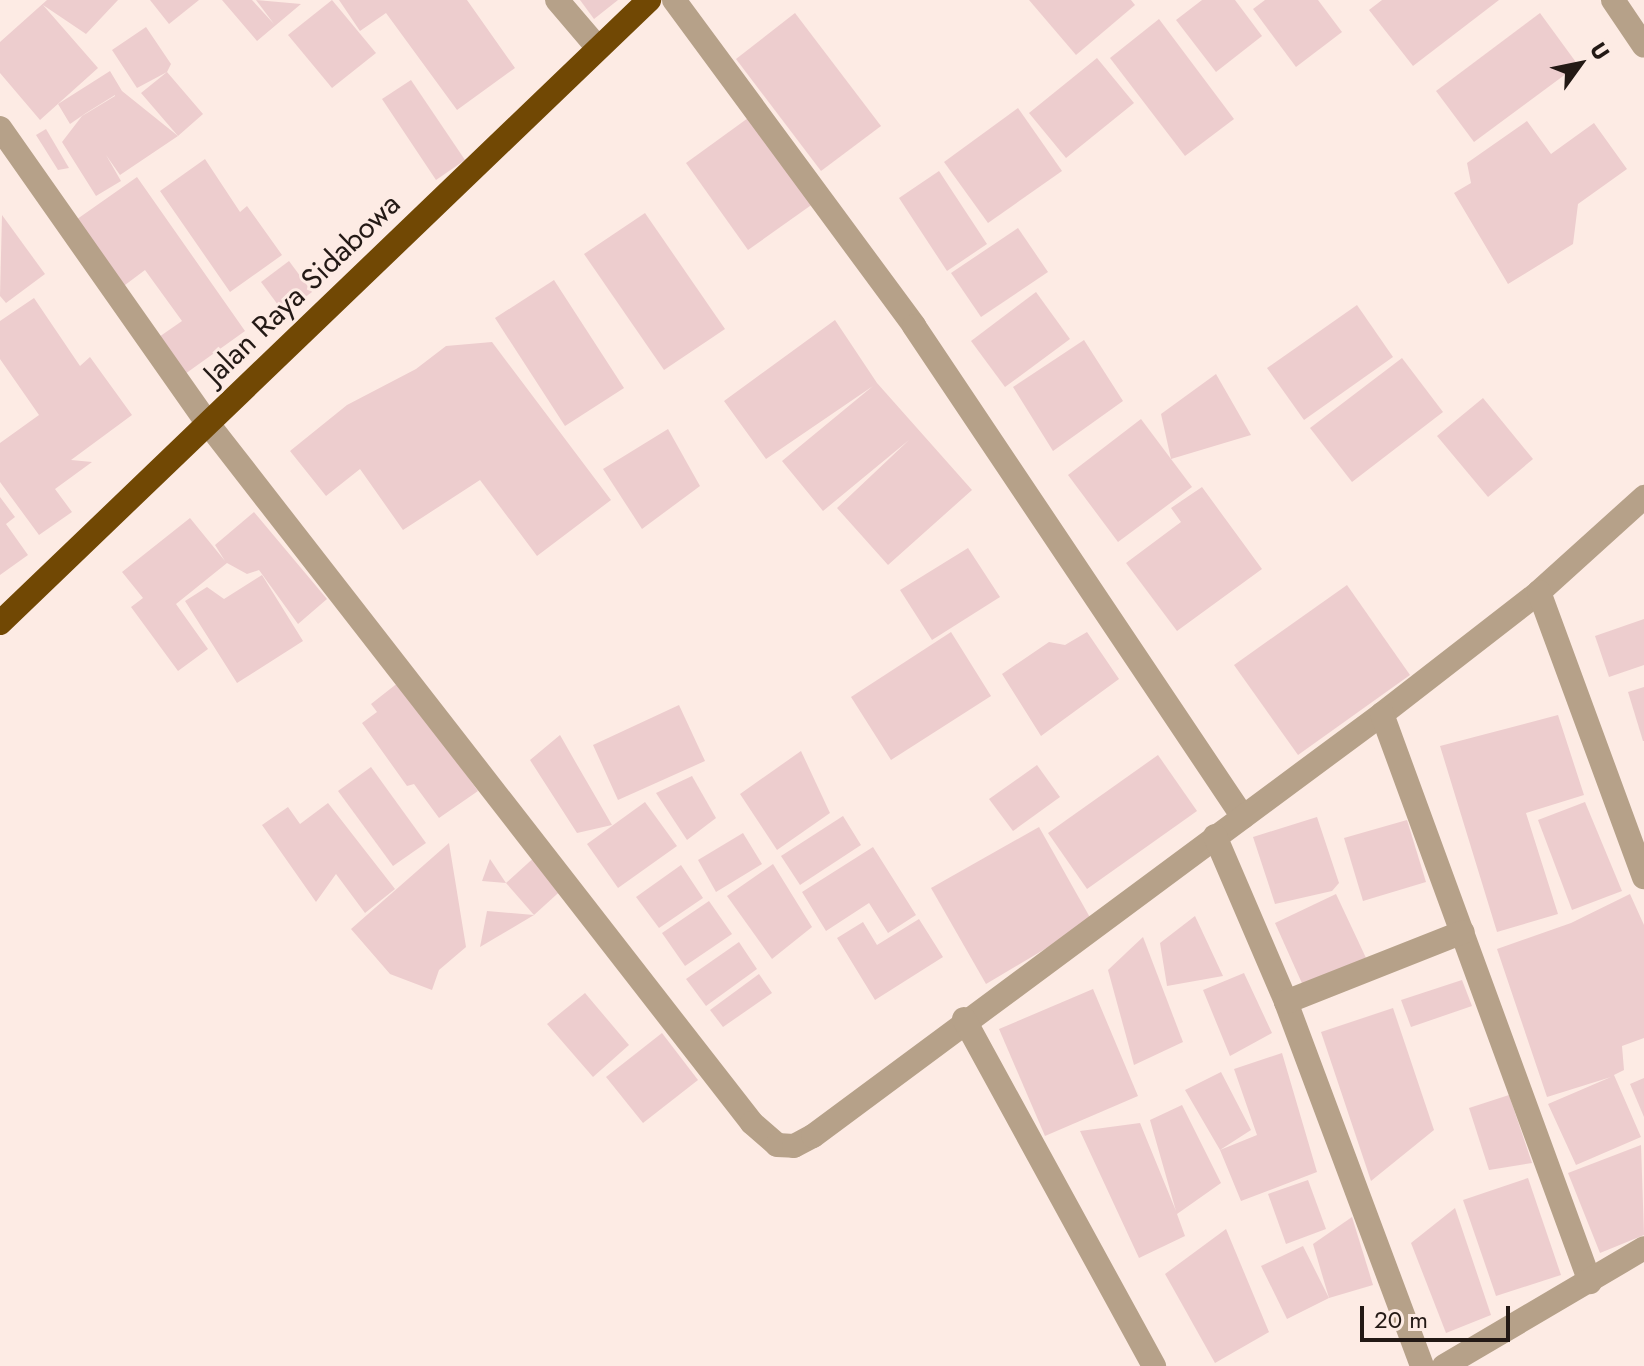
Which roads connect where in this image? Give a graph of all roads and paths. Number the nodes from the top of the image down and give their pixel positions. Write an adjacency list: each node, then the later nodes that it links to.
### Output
1 (557, 0): 6 (street)
2 (649, 0): 6 (highway, Jalan Raya Sidabowa)
3 (674, 0): 13 (street)
4 (1613, 0): 5 (street)
5 (1644, 46)
6 (598, 48): 8 (highway, Jalan Raya Sidabowa)
7 (0, 128): 8 (street)
8 (209, 425): 11 (highway, Jalan Raya Sidabowa); 18 (street)
9 (1644, 497): 10 (street)
10 (1539, 592): 12 (street); 15 (street)
11 (0, 623)
12 (1382, 714): 13 (street); 16 (street)
13 (1243, 817): 14 (street)
14 (1215, 836): 17 (street); 18 (street)
15 (1644, 877)
16 (1463, 932): 17 (street); 20 (street)
17 (1286, 1002): 22 (street)
18 (964, 1019): 21 (street)
19 (1644, 1248): 20 (street)
20 (1590, 1282): 23 (street)
21 (1154, 1366)
22 (1422, 1366)
23 (1444, 1366)

